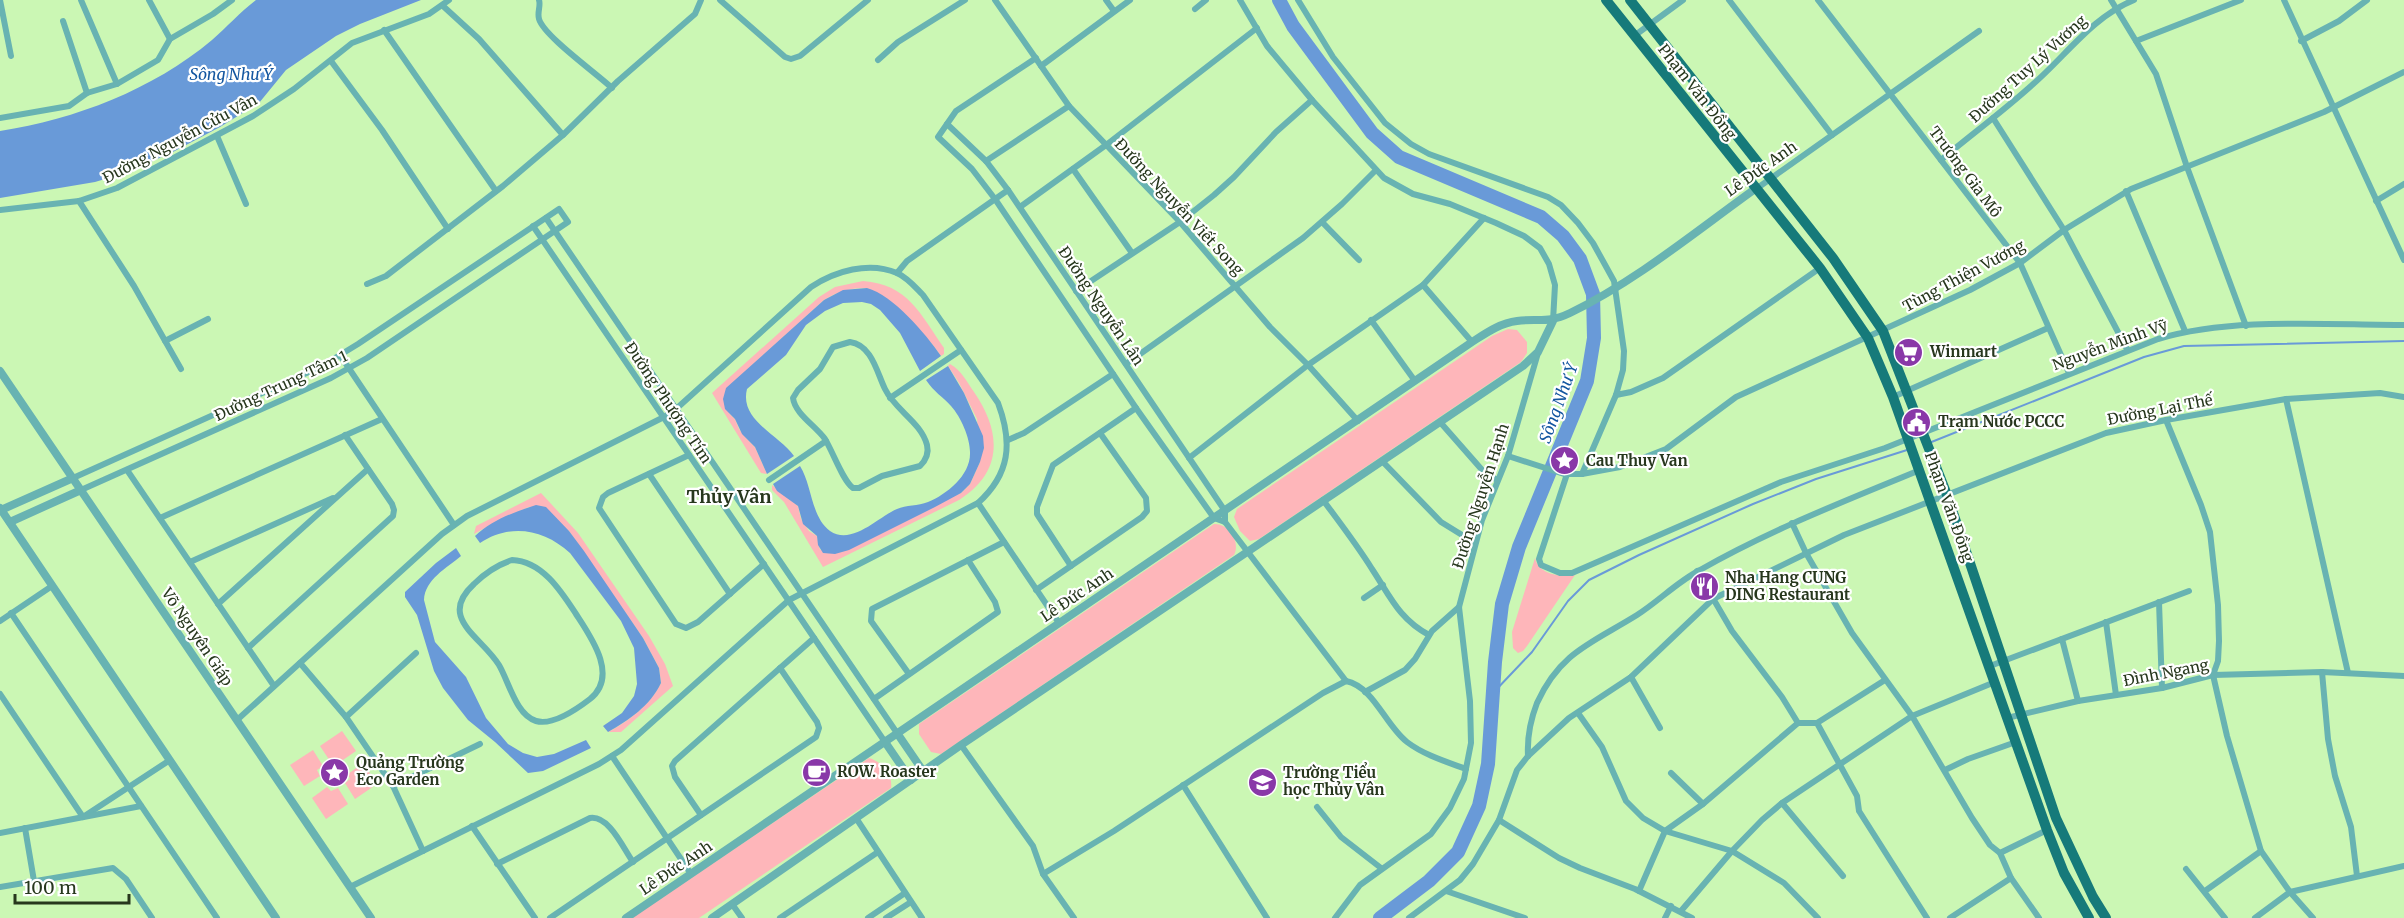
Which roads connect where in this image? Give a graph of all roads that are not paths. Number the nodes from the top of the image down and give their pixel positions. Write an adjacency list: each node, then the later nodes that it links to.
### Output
1 (0, 0): 40 (street)
2 (81, 0): 46 (street)
3 (149, 0): 37 (street)
4 (232, 0): 37 (street)
5 (449, 0): 27 (street, Đường Nguyễn Cửu Vân)
6 (539, 0): 47 (street)
7 (700, 0): 47 (street)
8 (720, 0): 9 (street)
9 (868, 0)
10 (965, 0): 42 (street)
11 (995, 0): 41 (street, Đường Nguyễn Viết Song)
12 (1106, 0): 30 (street)
13 (1130, 0): 30 (street)
14 (1206, 0): 29 (street)
15 (1240, 0): 33 (street)
16 (1298, 0): 95 (street)
17 (1606, 0): 36 (main road, Phạm Văn Đồng)
18 (1630, 0): 32 (main road, Phạm Văn Đồng)
19 (1683, 0): 32 (street)
20 (1729, 0): 57 (street)
21 (1818, 0): 49 (street, Trương Gia Mô)
22 (2111, 0): 28 (street)
23 (2134, 0): 28 (street, Đường Tuy Lý Vương)
24 (2241, 0): 38 (street)
25 (2284, 0): 39 (street)
26 (2367, 0): 39 (street)
27 (442, 6): 34 (street, Đường Nguyễn Cửu Vân); 56 (street)
28 (2115, 7): 38 (street); 54 (street, Đường Tuy Lý Vương)
29 (1195, 9)
30 (1114, 11): 44 (street)
31 (63, 21): 48 (street)
32 (1649, 25): 36 (street); 65 (main road, Phạm Văn Đồng)
33 (1257, 28): 50 (street); 59 (street)
34 (384, 30): 43 (street, Đường Nguyễn Cửu Vân); 69 (street)
35 (1979, 31): 49 (street, Lê Đức Anh)
36 (1634, 36): 67 (main road, Phạm Văn Đồng)
37 (170, 39): 46 (street)
38 (2136, 41): 62 (street)
39 (2301, 41): 52 (street)
40 (11, 56)
41 (1036, 58): 44 (street, Đường Nguyễn Viết Song); 55 (street)
42 (878, 60)
43 (331, 61): 58 (street, Đường Nguyễn Cửu Vân); 82 (street)
44 (1041, 66): 51 (street, Đường Nguyễn Viết Song)
45 (2404, 72): 52 (street, Tùng Thiện Vương)
46 (117, 84): 48 (street)
47 (612, 88): 56 (street)
48 (87, 93): 53 (street)
49 (1890, 93): 57 (street, Lê Đức Anh); 60 (street, Trương Gia Mô)
50 (1312, 100): 64 (street); 79 (street)
51 (1070, 106): 59 (street, Đường Nguyễn Viết Song); 61 (street)
52 (2333, 108): 62 (street, Tùng Thiện Vương); 73 (street)
53 (0, 118)
54 (1993, 118): 60 (street, Đường Tuy Lý Vương); 83 (street)
55 (947, 124): 61 (street, Đường Nguyễn Lân); 71 (street, Đường Nguyễn Lân)
56 (563, 135): 69 (street)
57 (1832, 135): 65 (street, Lê Đức Anh)
58 (217, 136): 72 (street, Đường Nguyễn Cửu Vân); 74 (street)
59 (1106, 145): 63 (street); 79 (street, Đường Nguyễn Viết Song)
60 (1941, 160): 89 (street, Trương Gia Mô)
61 (986, 161): 68 (street, Đường Nguyễn Lân)
62 (2187, 167): 70 (street, Tùng Thiện Vương); 101 (street)
63 (1073, 169): 75 (street); 86 (street)
64 (1376, 170): 78 (street); 80 (street)
65 (1771, 179): 67 (street, Lê Đức Anh); 103 (main road, Phạm Văn Đồng)
66 (2404, 184): 73 (street)
67 (1755, 189): 90 (main road, Phạm Văn Đồng); 95 (street, Lê Đức Anh)
68 (1008, 190): 71 (street); 75 (street, Đường Nguyễn Lân)
69 (496, 191): 82 (street)
70 (2126, 191): 83 (street, Tùng Thiện Vương); 104 (street)
71 (995, 199): 91 (street); 118 (street, Đường Nguyễn Lân)
72 (79, 201): 76 (street, Đường Nguyễn Cửu Vân); 106 (street)
73 (2376, 201): 88 (street)
74 (246, 204)
75 (1020, 207): 96 (street, Đường Nguyễn Lân)
76 (0, 210)
77 (546, 218): 81 (street, Đường Trung Tâm 1); 84 (street, Đường Phượng Tím); 84 (street, Đường Trung Tâm 1)
78 (1484, 218): 93 (street); 99 (street)
79 (1180, 222): 86 (street); 94 (street, Đường Nguyễn Viết Song)
80 (1322, 222): 87 (street); 94 (street)
81 (533, 226): 85 (street, Đường Phượng Tím); 111 (street, Đường Trung Tâm 1)
82 (448, 229): 92 (street)
83 (2064, 230): 89 (street, Tùng Thiện Vương); 109 (street)
84 (554, 231): 85 (street, Đường Trung Tâm 1); 127 (street, Đường Phượng Tím)
85 (542, 239): 114 (street, Đường Trung Tâm 1); 128 (street, Đường Phượng Tím)
86 (1132, 253): 96 (street)
87 (1359, 260)
88 (2404, 260)
89 (2020, 263): 102 (street, Trương Gia Mô); 103 (street, Tùng Thiện Vương)
90 (1820, 268): 105 (main road, Phạm Văn Đồng); 121 (street)
91 (897, 273): 108 (street); 127 (street)
92 (367, 284)
93 (1423, 285): 98 (street); 107 (street)
94 (1236, 286): 112 (street); 113 (street, Đường Nguyễn Viết Song)
95 (1615, 288): 99 (street, Lê Đức Anh); 121 (street)
96 (1076, 291): 112 (street, Đường Nguyễn Lân)
97 (208, 319): 106 (street)
98 (1371, 320): 113 (street); 119 (street)
99 (1553, 321): 107 (street, Lê Đức Anh); 110 (street)
100 (2404, 325): 101 (street, Nguyễn Minh Vỹ)
101 (2246, 326): 104 (street, Nguyễn Minh Vỹ)
102 (2048, 328): 117 (street, Trương Gia Mô); 120 (street)
103 (1883, 331): 105 (street, Tùng Thiện Vương); 120 (main road, Phạm Văn Đồng)
104 (2185, 331): 109 (street, Nguyễn Minh Vỹ)
105 (1868, 338): 122 (main road, Phạm Văn Đồng); 148 (street, Tùng Thiện Vương)
106 (165, 341): 115 (street)
107 (1472, 342): 119 (street, Lê Đức Anh)
108 (961, 350): 124 (street); 135 (street)
109 (2127, 350): 117 (street, Nguyễn Minh Vỹ)
110 (1538, 352): 132 (street); 140 (street, Đường Nguyễn Hạnh)
111 (340, 355): 114 (street); 149 (street, Đường Trung Tâm 1)
112 (1126, 364): 141 (street, Đường Nguyễn Lân)
113 (1308, 365): 131 (street, Đường Nguyễn Viết Song); 141 (street)
114 (349, 368): 129 (street); 144 (street, Đường Trung Tâm 1)
115 (181, 369)
116 (0, 371): 149 (street, Võ Nguyên Giáp)
117 (2069, 373): 136 (street, Nguyễn Minh Vỹ)
118 (1113, 374): 126 (street, Đường Nguyễn Lân); 135 (street)
119 (1415, 381): 131 (street, Lê Đức Anh)
120 (1908, 391): 122 (street); 136 (main road, Phạm Văn Đồng)
121 (1616, 395): 148 (street)
122 (1893, 397): 138 (main road, Phạm Văn Đồng)
123 (2404, 397): 125 (street, Đường Lại Thế)
124 (890, 398): 137 (street); 137 (street)
125 (2286, 399): 130 (street, Đường Lại Thế); 202 (street)
126 (1136, 408): 133 (street); 161 (street, Đường Nguyễn Lân)
127 (676, 409): 128 (street); 180 (street, Đường Phượng Tím)
128 (664, 417): 139 (street, Đường Phượng Tím); 165 (street)
129 (382, 419): 134 (street); 165 (street)
130 (2166, 420): 154 (street, Đường Lại Thế); 204 (street)
131 (1358, 421): 159 (street, Lê Đức Anh)
132 (1440, 422): 142 (street); 151 (street)
133 (1100, 433): 173 (street); 173 (street)
134 (345, 435): 143 (street); 160 (street)
135 (1008, 440): 157 (street)
136 (1926, 440): 138 (street, Nguyễn Minh Vỹ); 154 (main road, Phạm Văn Đồng)
137 (826, 441): 150 (street)
138 (1911, 446): 145 (main road, Phạm Văn Đồng); 147 (street, Nguyễn Minh Vỹ)
139 (689, 455): 146 (street); 172 (street, Đường Phượng Tím)
140 (1508, 456): 147 (street, Tùng Thiện Vương); 151 (street, Đường Nguyễn Hạnh)
141 (1190, 458): 159 (street, Đường Nguyễn Lân)
142 (1382, 461): 155 (street); 167 (street)
143 (368, 469): 153 (street); 195 (street)
144 (127, 470): 152 (street, Đường Trung Tâm 1); 160 (street)
145 (1920, 470): 156 (main road, Phạm Văn Đồng); 164 (street)
146 (649, 474): 181 (street); 181 (street)
147 (1566, 474): 148 (street, Tùng Thiện Vương)
148 (1582, 474)
149 (73, 478): 152 (street, Võ Nguyên Giáp); 158 (street)
150 (769, 480)
151 (1497, 480): 167 (street, Đường Nguyễn Hạnh)
152 (81, 490): 162 (street); 222 (street, Võ Nguyên Giáp)
153 (339, 495): 171 (street); 186 (street)
154 (1947, 495): 156 (street, Đường Lại Thế); 197 (main road, Phạm Văn Đồng)
155 (1323, 500): 168 (street); 176 (street)
156 (1931, 502): 169 (street, Đường Lại Thế); 199 (main road, Phạm Văn Đồng)
157 (978, 503): 166 (street); 180 (street)
158 (1, 509): 162 (street)
159 (1225, 511): 161 (street, Lê Đức Anh); 163 (street)
160 (160, 518): 171 (street)
161 (1214, 518): 163 (street); 191 (street, Lê Đức Anh)
162 (9, 522): 177 (street)
163 (1225, 522): 168 (street)
164 (1792, 523): 169 (street); 175 (street)
165 (454, 525): 198 (street)
166 (1004, 542): 170 (street); 178 (street)
167 (1476, 543): 187 (street, Đường Nguyễn Hạnh)
168 (1247, 553): 208 (street); 230 (street)
169 (1806, 553): 183 (street, Đường Lại Thế); 207 (street)
170 (968, 560): 203 (street); 203 (street)
171 (190, 562): 186 (street)
172 (764, 564): 181 (street); 184 (street, Đường Phượng Tím)
173 (1071, 566): 178 (street)
174 (491, 570): 174 (street)
175 (1696, 572): 183 (street); 232 (street)
176 (1383, 585): 182 (street); 192 (street)
177 (52, 586): 188 (street); 233 (street)
178 (1036, 590): 191 (street)
179 (2188, 591): 185 (street)
180 (803, 592): 184 (street); 215 (street, Đường Phượng Tím)
181 (730, 594)
182 (1364, 598)
183 (1713, 599): 205 (street, Đường Lại Thế); 223 (street)
184 (789, 600): 193 (street, Đường Phượng Tím); 231 (street)
185 (2159, 602): 190 (street); 211 (street)
186 (218, 604): 195 (street)
187 (1459, 607): 192 (street); 235 (street, Đường Nguyễn Hạnh)
188 (11, 613): 189 (street); 242 (street)
189 (0, 621)
190 (2106, 622): 194 (street); 214 (street)
191 (1059, 623): 226 (street, Lê Đức Anh)
192 (1429, 635): 212 (street)
193 (814, 638): 200 (street); 228 (street, Đường Phượng Tím)
194 (2062, 639): 197 (street); 216 (street)
195 (248, 648): 210 (street)
196 (416, 653): 220 (street)
197 (2004, 661): 199 (street); 218 (main road, Phạm Văn Đồng)
198 (300, 663): 210 (street); 220 (street)
199 (1990, 666): 209 (main road, Phạm Văn Đồng)
200 (780, 668): 247 (street); 247 (street)
201 (2322, 672): 202 (street, Đình Ngang); 204 (street, Đình Ngang); 270 (street)
202 (2348, 673): 206 (street, Đình Ngang)
203 (909, 674): 215 (street)
204 (2213, 675): 211 (street, Đình Ngang); 259 (street)
205 (1631, 676): 217 (street, Đường Lại Thế); 225 (street)
206 (2404, 676)
207 (1885, 680): 219 (street); 224 (street)
208 (1346, 681): 212 (street); 240 (street)
209 (1995, 682): 219 (street); 221 (main road, Phạm Văn Đồng)
210 (274, 686): 222 (street)
211 (2162, 688): 214 (street, Đình Ngang)
212 (1365, 693): 235 (street)
213 (0, 694): 248 (street)
214 (2116, 694): 216 (street, Đình Ngang)
215 (874, 699): 226 (street, Đường Phượng Tím)
216 (2078, 701): 218 (street, Đình Ngang)
217 (1578, 713): 232 (street, Đường Lại Thế); 254 (street)
218 (2022, 715): 221 (street, Đình Ngang); 310 (main road, Phạm Văn Đồng)
219 (1912, 716): 234 (street); 236 (street)
220 (346, 717): 241 (street)
221 (2007, 718): 227 (main road, Phạm Văn Đồng)
222 (237, 720): 274 (street, Võ Nguyên Giáp)
223 (1798, 723): 224 (street); 244 (street)
224 (1817, 723): 234 (street)
225 (1660, 728)
226 (897, 733): 228 (street, Lê Đức Anh); 237 (street)
227 (2016, 741): 236 (street); 253 (main road, Phạm Văn Đồng)
228 (885, 742): 239 (street); 267 (street, Lê Đức Anh)
229 (480, 744): 241 (street)
230 (961, 745): 237 (street); 268 (street)
231 (612, 756): 251 (street); 256 (street)
232 (1528, 756): 250 (street)
233 (170, 760): 242 (street); 287 (street)
234 (1840, 765): 243 (street); 306 (street)
235 (1466, 770): 265 (street, Đường Nguyễn Hạnh)
236 (1945, 770): 261 (street)
237 (923, 771): 239 (street)
238 (1671, 773): 244 (street)
239 (911, 780): 249 (street)
240 (1183, 785): 268 (street); 299 (street)
241 (393, 786): 257 (street)
242 (128, 787): 245 (street); 248 (street)
243 (1782, 803): 258 (street); 269 (street)
244 (1703, 804): 254 (street)
245 (141, 806): 248 (street); 286 (street)
246 (1317, 807): 265 (street)
247 (701, 815): 256 (street)
248 (83, 817): 252 (street)
249 (856, 818): 260 (street); 281 (street)
250 (1499, 820): 275 (street); 276 (street)
251 (472, 826): 257 (street); 263 (street)
252 (25, 828): 255 (street); 272 (street)
253 (2047, 830): 261 (street); 309 (main road, Phạm Văn Đồng)
254 (1665, 831): 258 (street); 276 (street)
255 (0, 833)
256 (667, 838): 262 (street); 267 (street)
257 (423, 851): 274 (street)
258 (1732, 851): 283 (street); 305 (street)
259 (2261, 851): 277 (street); 278 (street)
260 (878, 852): 279 (street); 294 (street)
261 (2000, 853): 271 (street)
262 (633, 861): 263 (street); 290 (street)
263 (497, 864): 289 (street)
264 (2404, 866): 270 (street)
265 (1381, 868): 300 (street, Đường Nguyễn Hạnh)
266 (2186, 869): 277 (street)
267 (691, 874): 291 (street, Lê Đức Anh)
268 (1043, 874): 298 (street)
269 (1843, 876)
270 (2357, 876): 278 (street)
271 (2011, 878): 307 (street); 308 (street)
272 (34, 881): 273 (street); 285 (street)
273 (0, 887)
274 (350, 887): 288 (street, Võ Nguyên Giáp)
275 (1446, 891): 301 (street); 302 (street)
276 (1639, 891): 282 (street)
277 (2205, 891): 311 (street)
278 (2290, 892): 312 (street); 313 (street)
279 (905, 893): 280 (street); 295 (street)
280 (911, 902): 296 (street); 297 (street)
281 (732, 904): 284 (street); 293 (street)
282 (1671, 906): 283 (street); 303 (street)
283 (1681, 911): 304 (street)
284 (722, 915): 292 (street)
285 (152, 918)
286 (216, 918)
287 (276, 918)
288 (371, 918)
289 (536, 918)
290 (550, 918)
291 (626, 918)
292 (712, 918)
293 (742, 918)
294 (780, 918)
295 (868, 918)
296 (886, 918)
297 (922, 918)
298 (1074, 918)
299 (1266, 918)
300 (1335, 918)
301 (1409, 918)
302 (1525, 918)
303 (1665, 918)
304 (1692, 918)
305 (1818, 918)
306 (1927, 918)
307 (1950, 918)
308 (2039, 918)
309 (2089, 918)
310 (2106, 918)
311 (2225, 918)
312 (2256, 918)
313 (2313, 918)

